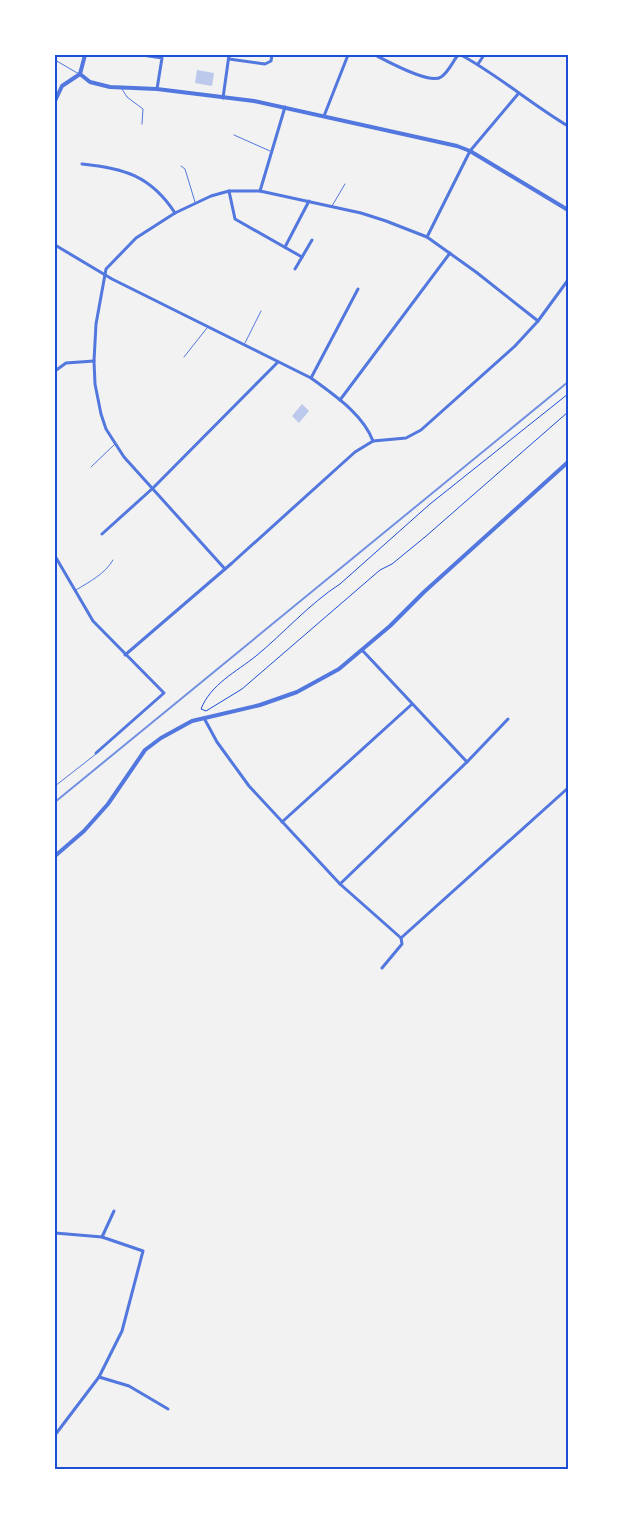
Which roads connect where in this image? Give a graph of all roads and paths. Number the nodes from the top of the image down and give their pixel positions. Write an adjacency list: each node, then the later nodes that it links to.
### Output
1 (85, 55): 12 (street)
2 (142, 55): 8 (street)
3 (272, 55): 9 (street)
4 (348, 55): 19 (street)
5 (375, 55): 6 (street)
6 (459, 55): 11 (street)
7 (484, 55): 11 (street)
8 (162, 57): 14 (street)
9 (229, 57): 16 (street)
10 (55, 60): 12 (lane)
11 (478, 64): 15 (street)
12 (80, 74): 13 (street); 17 (street)
13 (121, 89): 14 (street); 20 (lane)
14 (157, 89): 16 (street)
15 (519, 95): 21 (street); 23 (street)
16 (223, 98): 18 (street)
17 (55, 100)
18 (285, 107): 19 (street); 24 (street)
19 (324, 116): 23 (street)
20 (142, 124)
21 (568, 126)
22 (234, 135): 24 (lane)
23 (470, 151): 33 (street); 35 (street)
24 (272, 152): 29 (street)
25 (82, 164): 34 (street)
26 (181, 166): 30 (lane)
27 (344, 184): 32 (lane)
28 (229, 190): 29 (street); 30 (street); 38 (street)
29 (260, 191): 31 (street)
30 (195, 202): 34 (street)
31 (309, 202): 32 (street); 38 (street)
32 (332, 207): 35 (street)
33 (568, 210)
34 (175, 213): 42 (street)
35 (427, 238): 39 (street)
36 (312, 240): 40 (street)
37 (55, 245): 42 (street)
38 (285, 247): 40 (street)
39 (450, 252): 46 (street); 55 (street)
40 (302, 257): 41 (street)
41 (295, 269)
42 (105, 276): 47 (street); 50 (street)
43 (568, 280): 46 (street)
44 (358, 289): 53 (street)
45 (261, 311): 48 (lane)
46 (538, 321): 57 (street)
47 (207, 327): 48 (street); 49 (lane)
48 (243, 346): 51 (street)
49 (184, 357)
50 (94, 361): 52 (street); 58 (street)
51 (277, 363): 53 (street); 61 (street)
52 (55, 371)
53 (311, 378): 55 (street)
54 (568, 394): 56 (path)
55 (340, 400): 57 (street)
56 (568, 412)
57 (373, 441): 65 (street)
58 (115, 444): 60 (lane); 61 (street)
59 (568, 462): 67 (street)
60 (91, 467)
61 (153, 488): 62 (street); 65 (street)
62 (102, 534)
63 (55, 556): 66 (street)
64 (112, 560): 66 (lane)
65 (225, 569): 68 (street)
66 (75, 591): 68 (street)
67 (363, 651): 69 (street); 70 (street)
68 (125, 655): 72 (street)
69 (411, 705): 73 (street); 76 (street)
70 (204, 718): 76 (street); 77 (street)
71 (508, 719): 73 (street)
72 (96, 753): 74 (lane)
73 (467, 762): 78 (street)
74 (55, 786)
75 (568, 788): 79 (street)
76 (282, 822): 78 (street)
77 (55, 856)
78 (340, 884): 79 (street)
79 (401, 938): 80 (street)
80 (382, 968)
81 (114, 1211): 83 (street)
82 (55, 1233): 83 (street)
83 (102, 1237): 84 (street)
84 (99, 1378): 85 (street); 86 (street)
85 (168, 1409)
86 (55, 1434)

